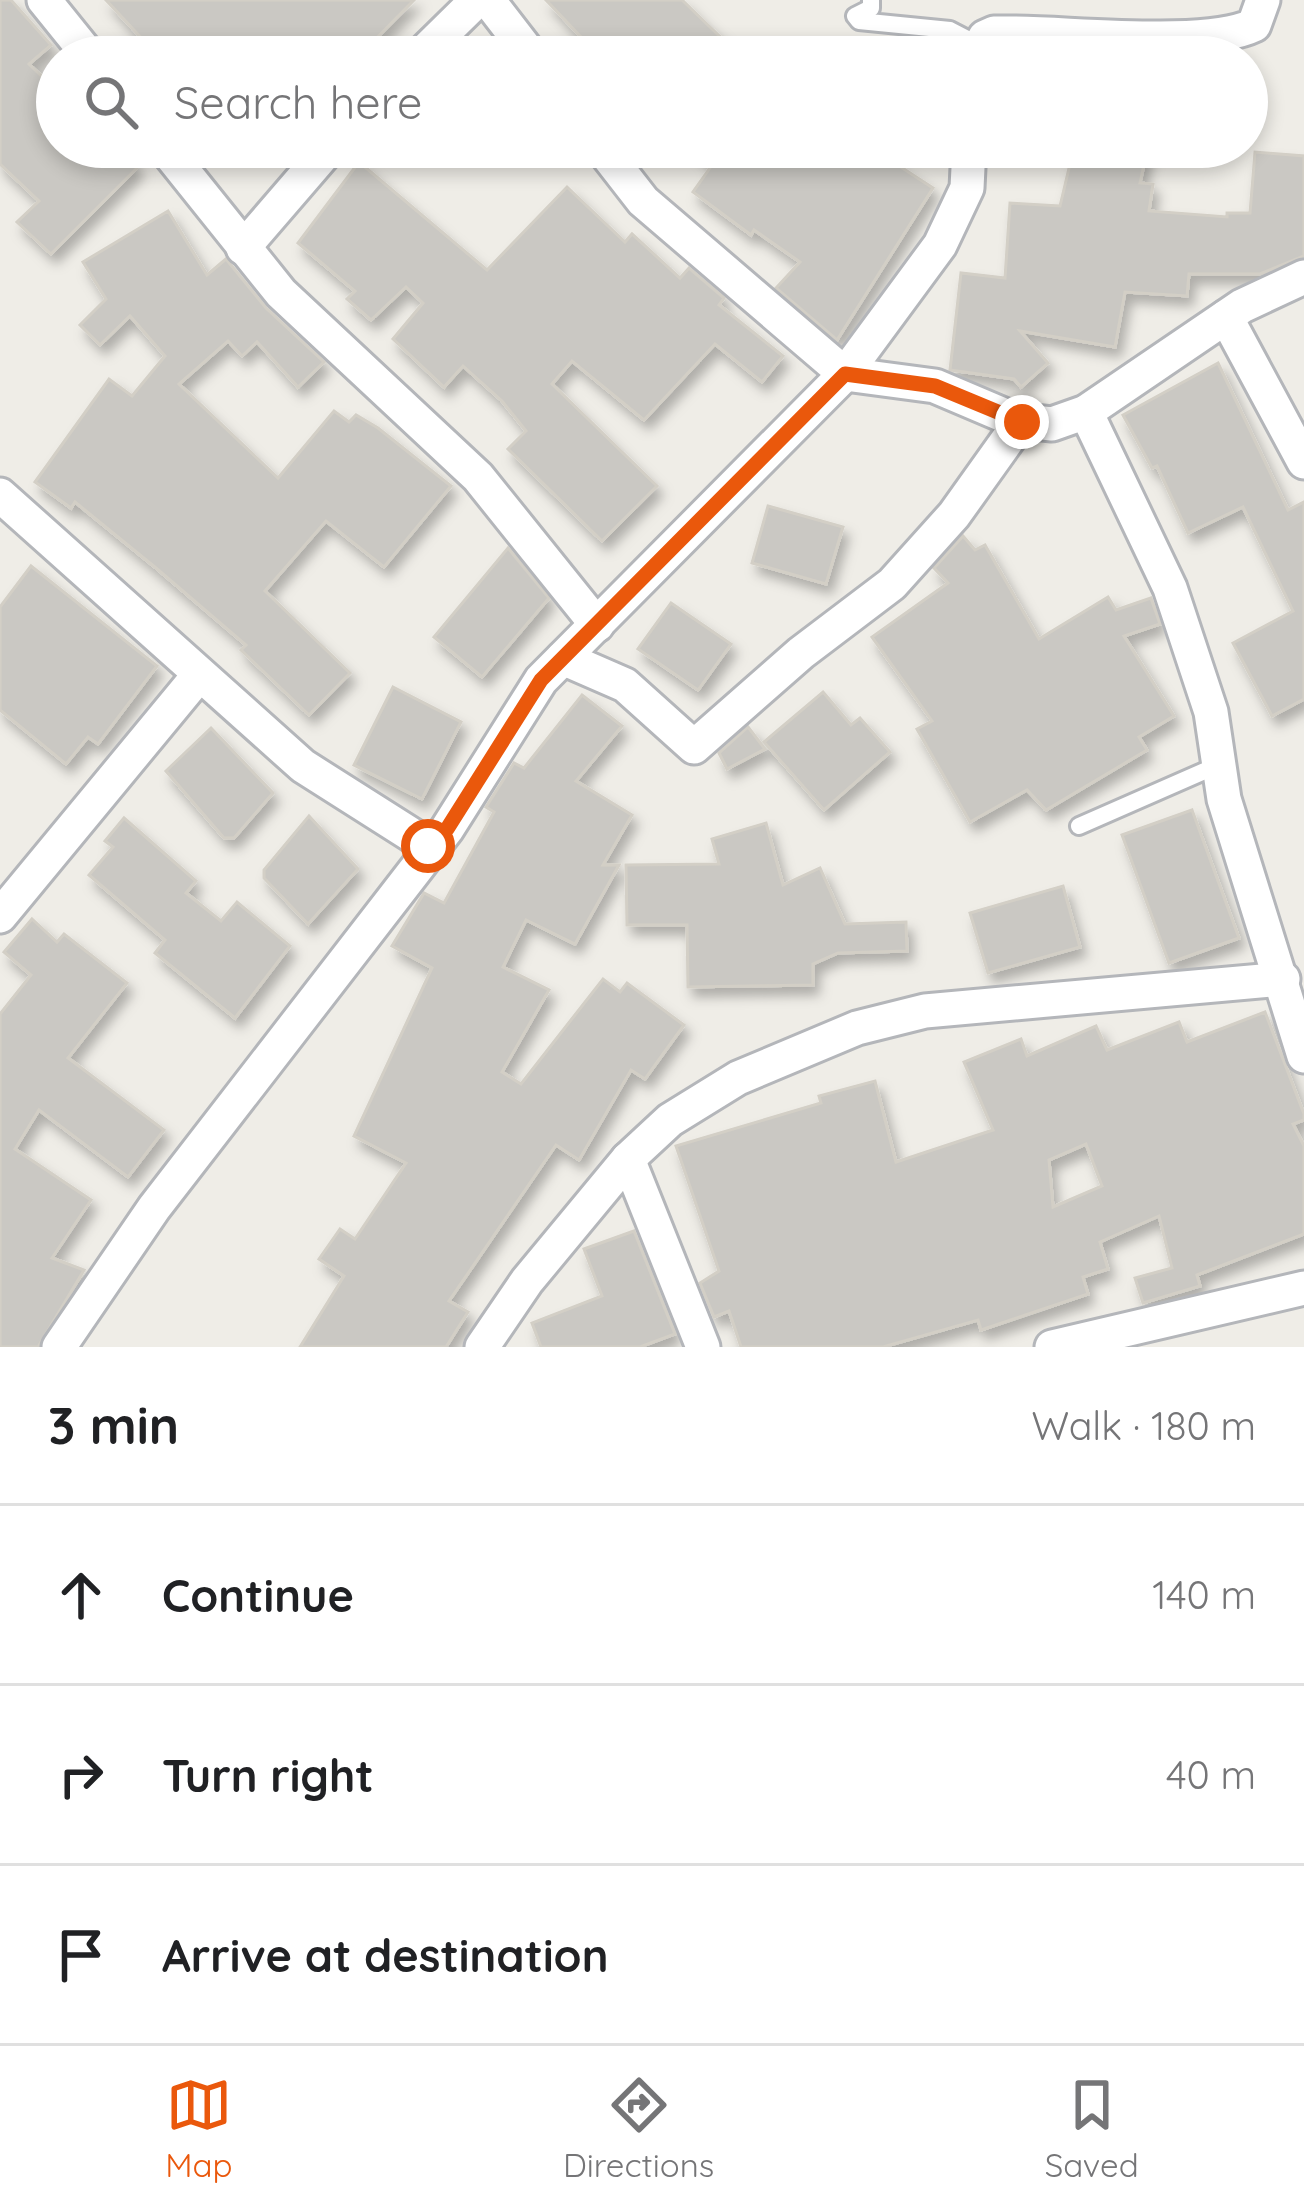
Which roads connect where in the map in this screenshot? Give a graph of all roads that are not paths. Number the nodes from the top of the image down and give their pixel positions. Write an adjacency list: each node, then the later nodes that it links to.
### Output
1 (44, 0): 6 (street)
2 (477, 0): 7 (street)
3 (488, 0): 8 (street)
4 (871, 0): 9 (lane)
5 (1263, 0): 10 (street)
6 (74, 36)
7 (440, 36)
8 (516, 36)
9 (957, 36)
10 (991, 36)
11 (180, 168): 15 (street)
12 (312, 168): 15 (street)
13 (618, 168): 18 (street)
14 (968, 168): 18 (street)
15 (243, 248): 23 (street)
16 (1304, 277): 17 (street)
17 (1226, 316): 19 (street); 21 (street)
18 (845, 374): 20 (street); 23 (street)
19 (1086, 412): 20 (street); 26 (street)
20 (1022, 422): 24 (street)
21 (1304, 462)
22 (0, 495): 25 (street)
23 (597, 625): 24 (street)
24 (563, 658): 28 (street)
25 (199, 675): 28 (street); 29 (street)
26 (1216, 766): 27 (lane); 30 (street)
27 (1079, 826)
28 (428, 846): 34 (street)
29 (0, 916)
30 (1283, 979): 31 (street); 32 (street)
31 (1304, 1056)
32 (628, 1159): 35 (street); 36 (street)
33 (1304, 1288): 37 (street)
34 (61, 1346)
35 (482, 1347)
36 (703, 1347)
37 (1052, 1347)

